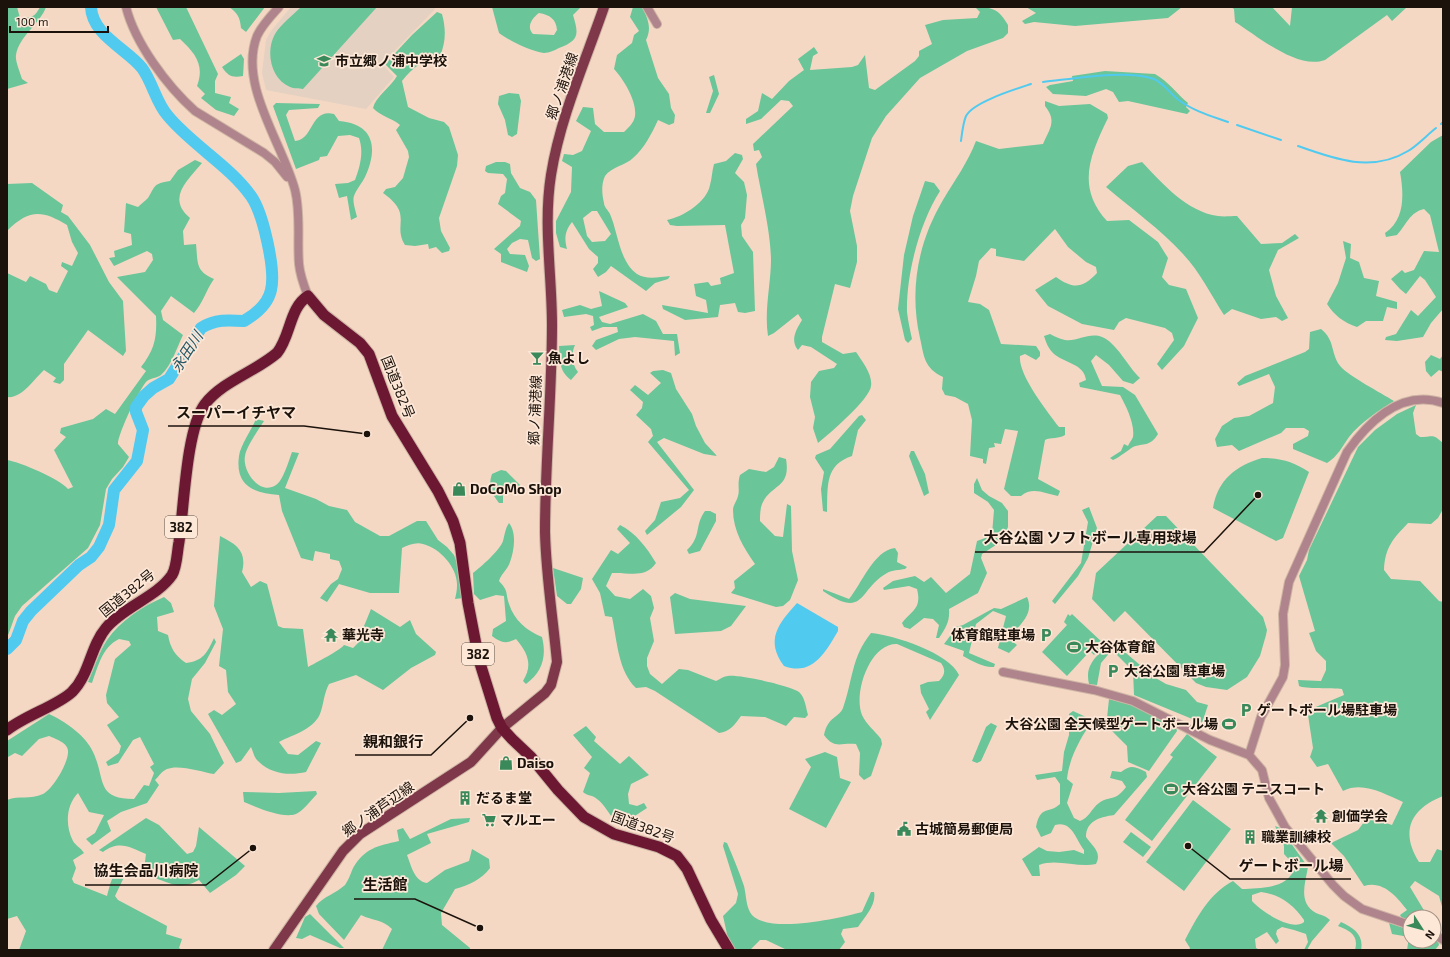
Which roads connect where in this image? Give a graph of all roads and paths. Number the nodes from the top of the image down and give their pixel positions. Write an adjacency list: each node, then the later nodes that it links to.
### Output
1 (126, 7): 6 (street)
2 (279, 7): 6 (street)
3 (604, 7): 10 (main road, 郷ノ浦港線)
4 (647, 7): 5 (street)
5 (657, 24)
6 (293, 184): 7 (street)
7 (308, 296): 10 (highway, 国道382号 / 382); 11 (highway, 国道382号 / 382)
8 (1443, 404): 12 (street)
9 (1003, 672): 12 (street)
10 (502, 728): 14 (main road, 郷ノ浦芦辺線); 15 (highway, 国道382号 / 382)
11 (7, 730)
12 (1249, 756): 13 (street)
13 (1402, 922)
14 (274, 950)
15 (729, 950)

